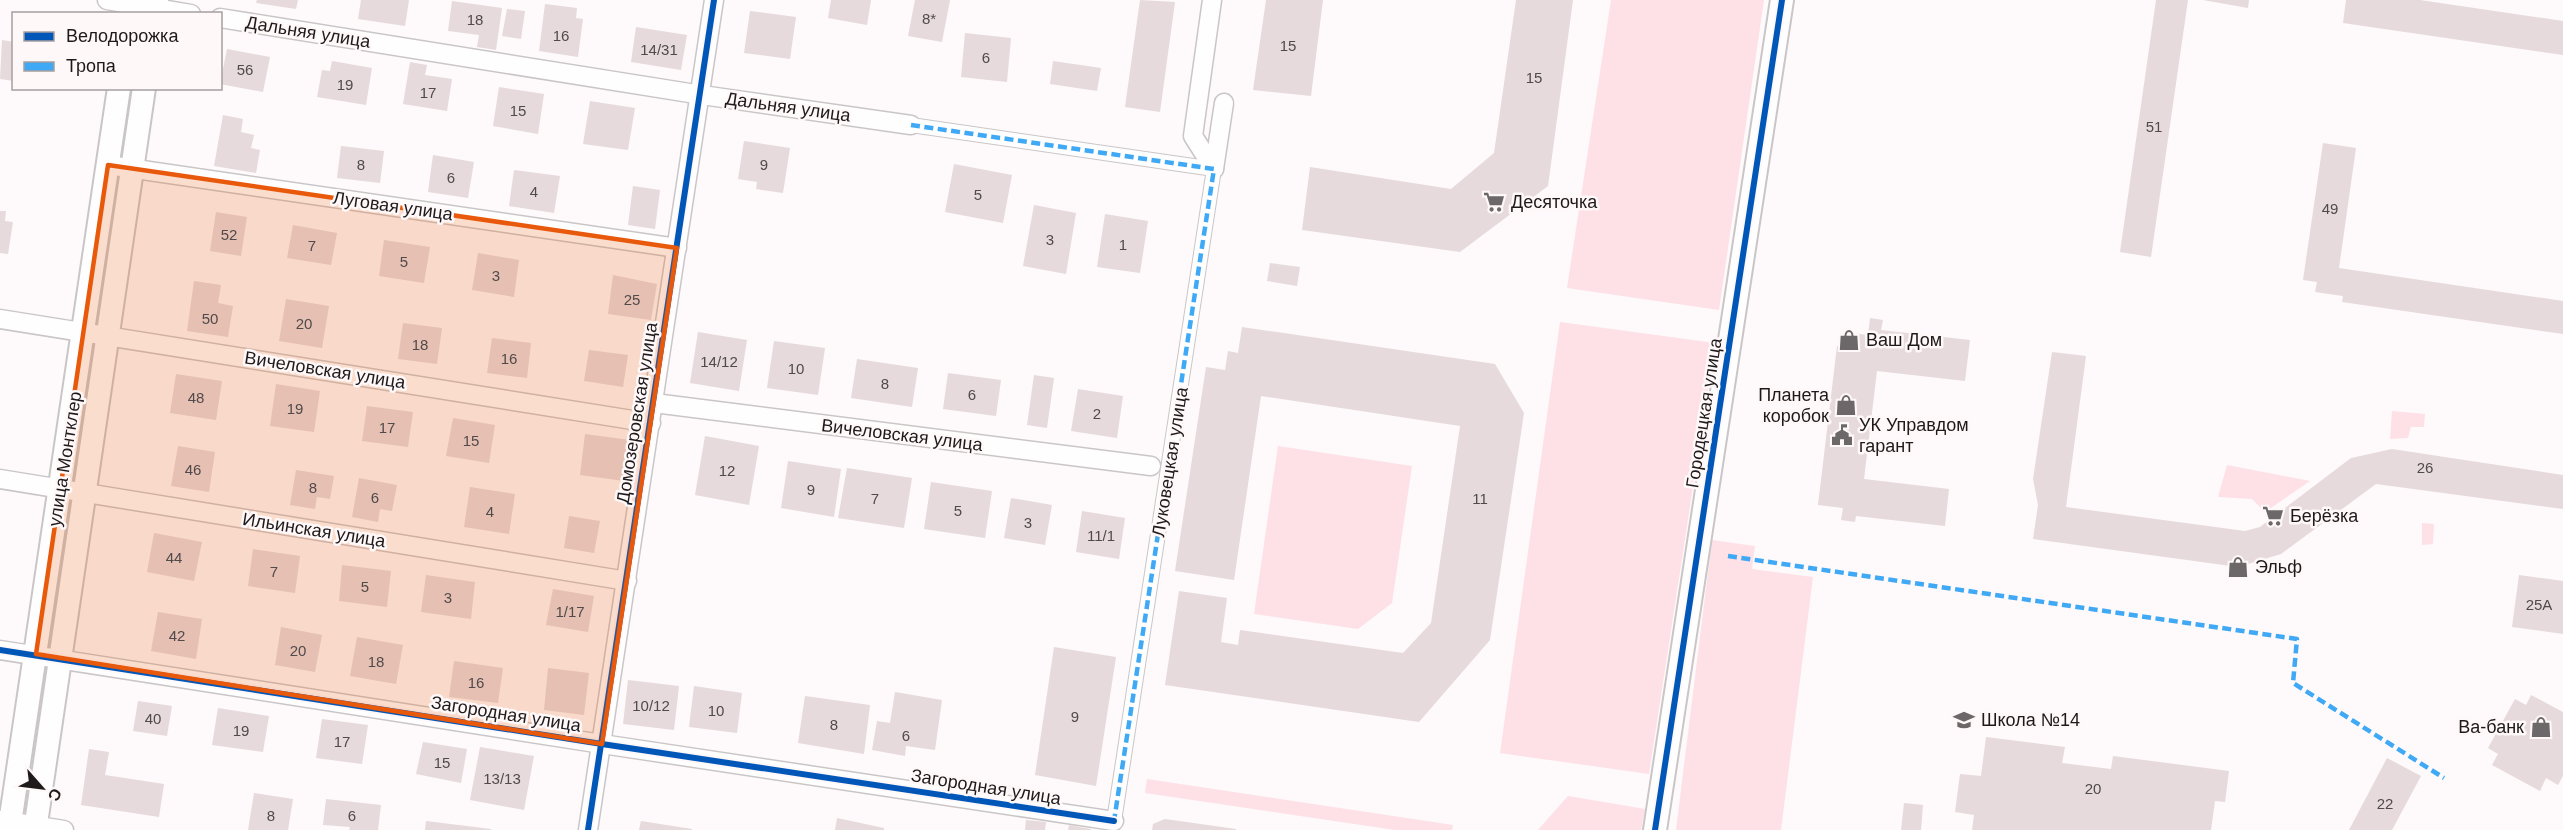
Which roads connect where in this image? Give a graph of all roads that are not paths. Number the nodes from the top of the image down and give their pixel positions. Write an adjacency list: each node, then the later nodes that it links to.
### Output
1 (107, 0): 5 (street)
2 (714, 0): 11 (street, Домозеровская улица)
3 (1212, 0): 16 (street)
4 (1782, 0): 37 (street, Городецкая улица)
5 (131, 6): 6 (street)
6 (156, 7): 7 (street)
7 (181, 12)
8 (222, 18): 11 (street, Дальняя улица)
9 (119, 90): 14 (street, улица Монтклер)
10 (144, 90): 15 (street, улица Монтклер)
11 (702, 95): 13 (street, Дальняя улица); 17 (street, Домозеровская улица)
12 (1224, 103): 16 (street, Луковецкая улица)
13 (911, 125): 16 (street, Дальняя улица)
14 (108, 165): 15 (street, Луговая улица); 19 (street, улица Монтклер)
15 (132, 169): 17 (street, Луговая улица); 20 (street, улица Монтклер)
16 (1214, 169): 32 (street, Луковецкая улица)
17 (677, 248): 21 (street, Домозеровская улица)
18 (0, 318): 19 (street, Вичеловская улица)
19 (84, 332): 20 (street, Вичеловская улица); 25 (street, улица Монтклер)
20 (108, 336): 22 (street, Вичеловская улица); 26 (street, улица Монтклер)
21 (654, 403): 22 (street, Домозеровская улица); 23 (street, Вичеловская улица)
22 (651, 423): 27 (street, Домозеровская улица)
23 (1151, 466)
24 (0, 479): 25 (street, Ильинская улица)
25 (61, 489): 26 (street, Ильинская улица); 29 (street, улица Монтклер)
26 (85, 493): 27 (street, Ильинская улица); 30 (street, улица Монтклер)
27 (627, 581): 31 (street, Домозеровская улица)
28 (0, 650): 29 (street, Загородная улица)
29 (36, 654): 30 (street, Загородная улица); 33 (street, улица Монтклер)
30 (61, 658): 31 (street, Загородная улица); 34 (street, улица Монтклер)
31 (602, 744): 32 (street, Загородная улица); 36 (street, Домозеровская улица)
32 (1114, 821)
33 (6, 824): 34 (street)
34 (36, 828): 35 (street)
35 (64, 830)
36 (588, 830)
37 (1655, 830)

